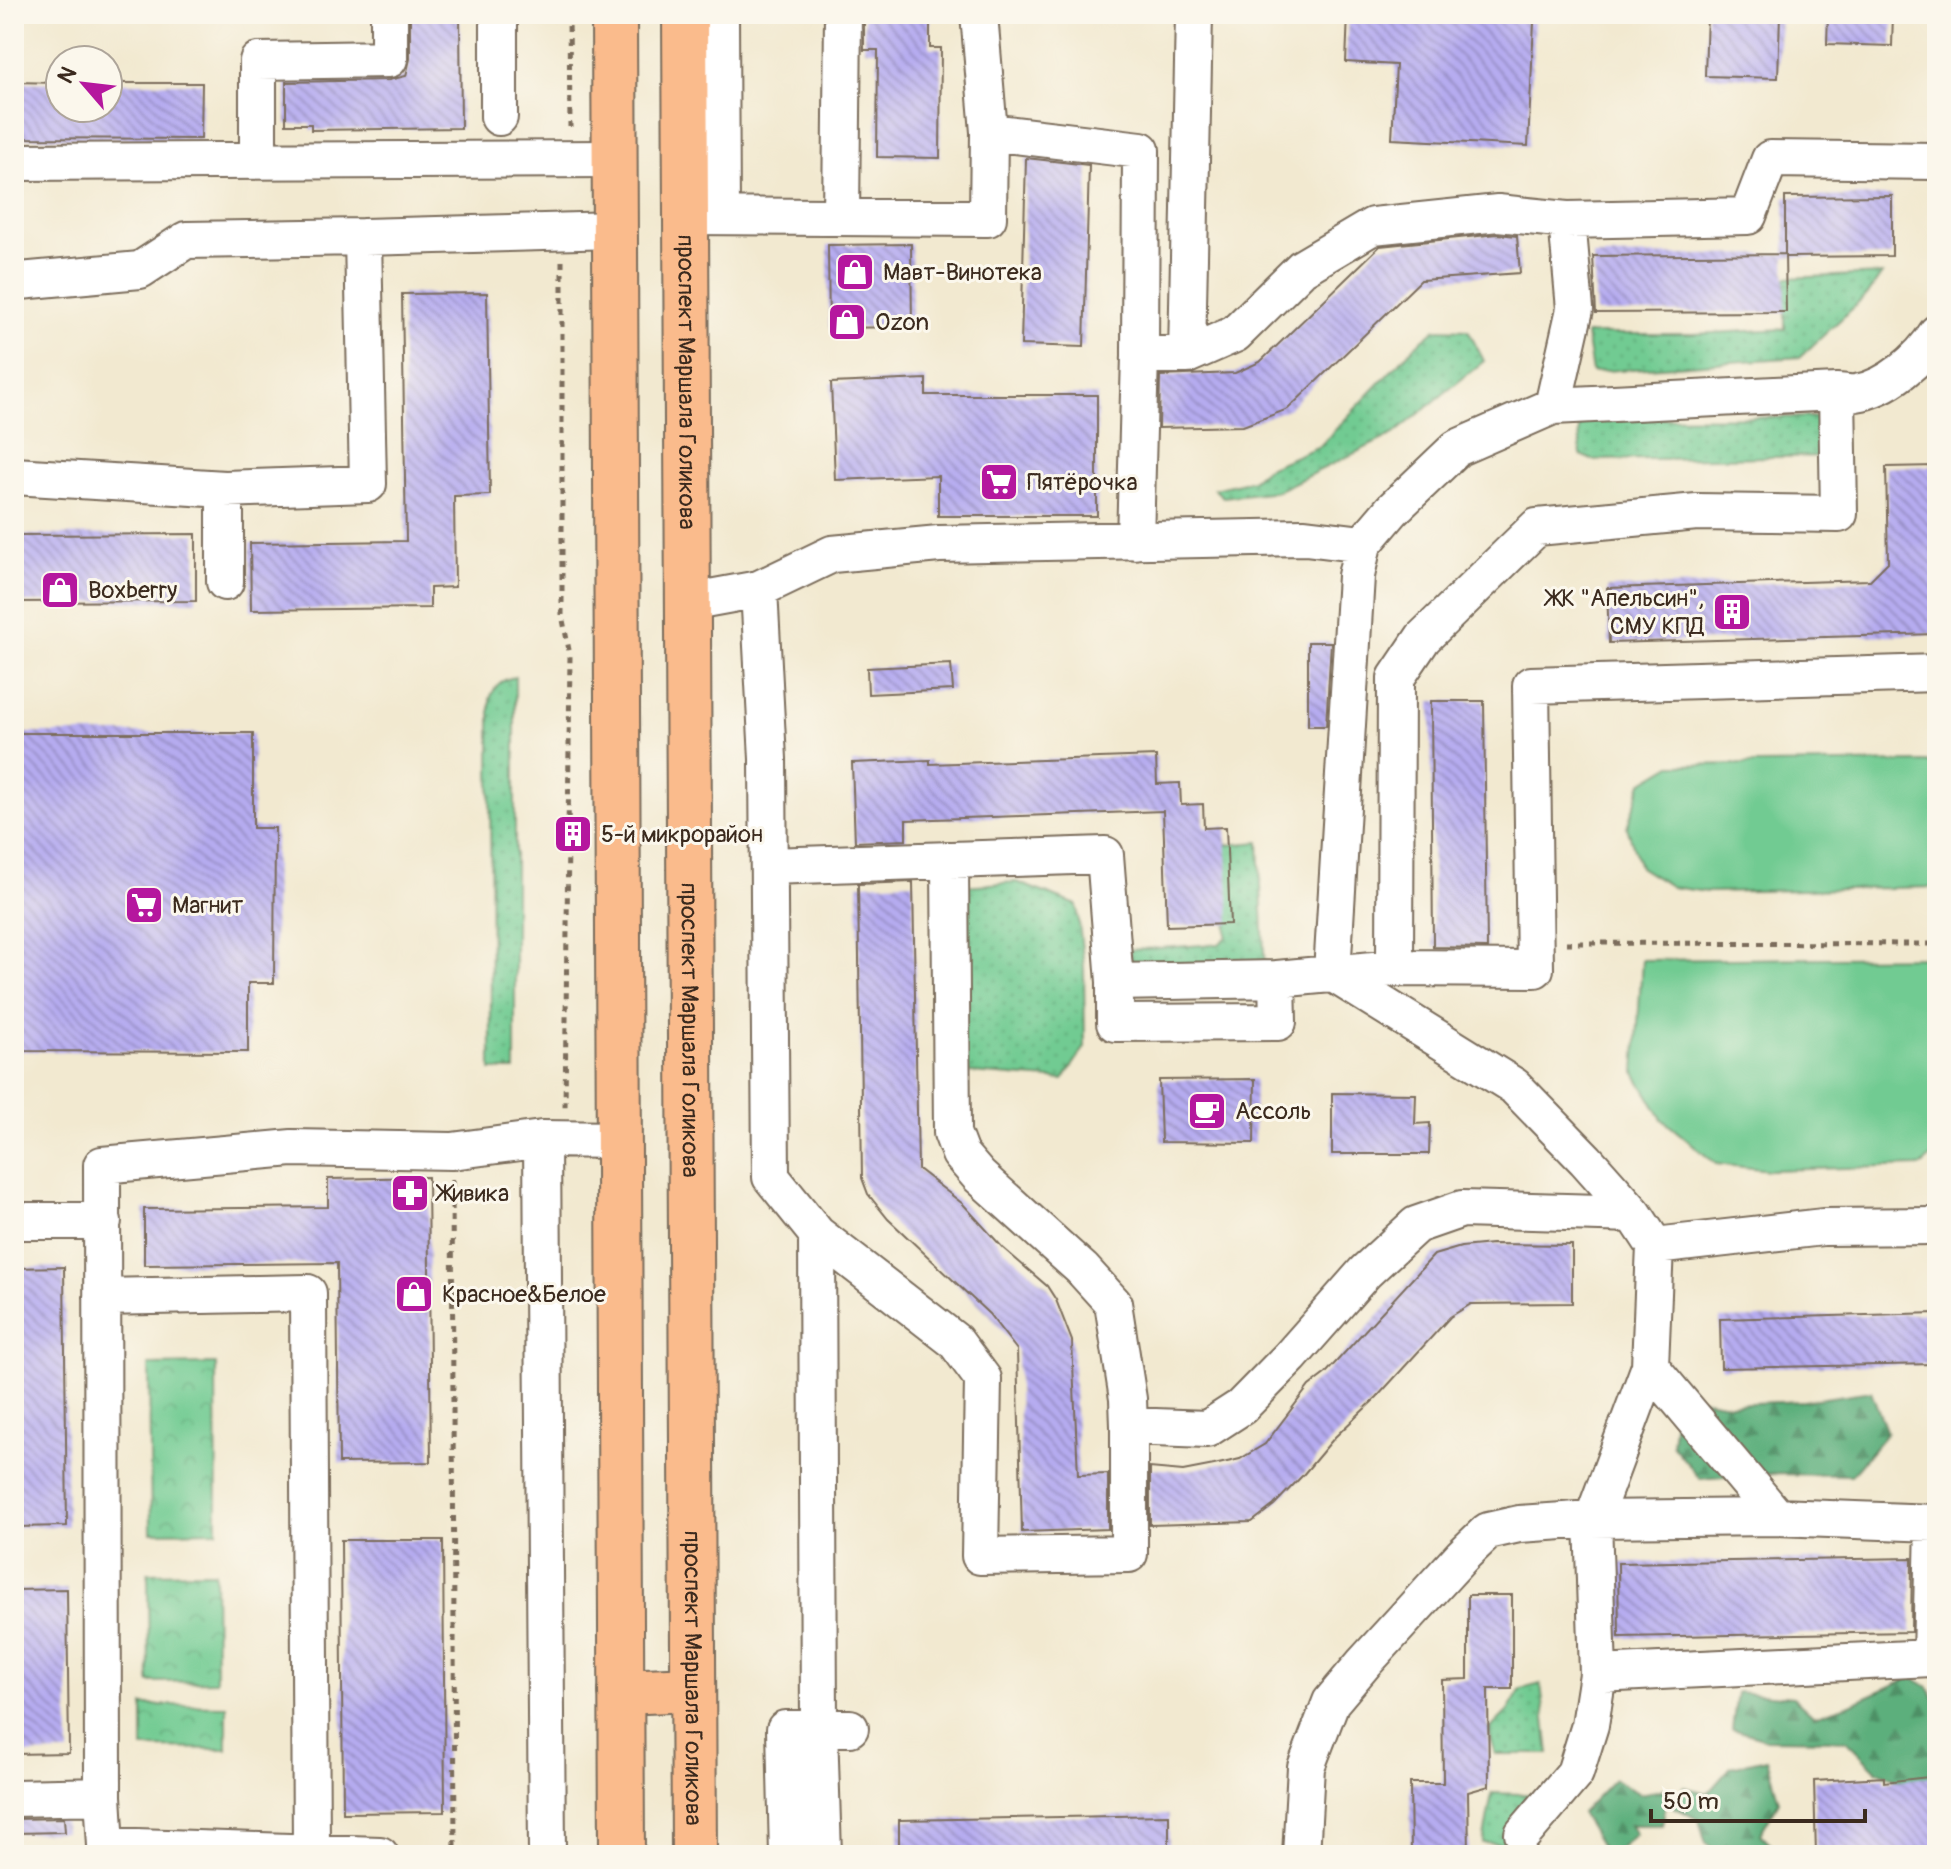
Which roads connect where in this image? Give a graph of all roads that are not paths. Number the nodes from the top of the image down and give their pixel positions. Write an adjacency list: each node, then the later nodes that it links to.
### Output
1 (389, 14): 11 (lane)
2 (499, 14): 9 (lane)
3 (614, 14): 12 (main road)
4 (685, 14): 15 (main road, проспект Маршала Голикова)
5 (720, 14): 15 (lane)
6 (843, 14): 16 (lane)
7 (979, 14): 10 (lane)
8 (1194, 14): 23 (lane)
9 (499, 117)
10 (989, 132): 16 (lane); 22 (lane)
11 (258, 159): 12 (lane); 14 (lane)
12 (615, 159): 18 (main road)
13 (1937, 161): 17 (lane)
14 (14, 162)
15 (703, 216): 16 (lane); 32 (main road, проспект Маршала Голикова)
16 (841, 217)
17 (1567, 220): 23 (lane); 25 (lane)
18 (615, 230): 19 (lane); 39 (main road)
19 (363, 237): 20 (lane); 27 (lane)
20 (14, 285)
21 (1933, 353): 24 (lane)
22 (1140, 355): 23 (lane); 28 (lane)
23 (1187, 355)
24 (1837, 392): 25 (lane); 36 (lane)
25 (1553, 406): 29 (lane)
26 (14, 476): 27 (lane)
27 (225, 489): 30 (lane)
28 (1135, 541): 29 (lane); 31 (lane)
29 (1363, 544): 37 (lane)
30 (225, 582)
31 (759, 589): 32 (lane); 35 (lane)
32 (688, 602): 54 (main road, проспект Маршала Голикова)
33 (1937, 673): 36 (lane)
34 (950, 860): 35 (lane); 37 (lane); 48 (lane)
35 (769, 866): 44 (lane)
36 (1395, 968): 37 (lane)
37 (1332, 973): 40 (lane)
38 (553, 1139): 39 (lane); 42 (lane); 64 (lane)
39 (619, 1140): 55 (main road)
40 (1634, 1214): 45 (lane); 48 (lane)
41 (14, 1221): 42 (lane)
42 (103, 1221): 46 (lane)
43 (1937, 1226): 45 (lane)
44 (817, 1234): 48 (lane); 56 (lane)
45 (1655, 1246): 47 (lane)
46 (102, 1297): 57 (lane); 61 (lane)
47 (1650, 1366): 49 (lane); 50 (lane)
48 (1129, 1426)
49 (1777, 1517): 50 (lane); 51 (lane)
50 (1593, 1519): 53 (lane); 69 (lane)
51 (1936, 1523): 52 (lane)
52 (1934, 1658): 53 (lane)
53 (1598, 1674): 59 (lane)
54 (693, 1689): 55 (main road); 66 (main road, проспект Маршала Голикова)
55 (621, 1692): 65 (main road)
56 (834, 1728): 67 (lane); 68 (lane)
57 (103, 1796): 58 (lane); 60 (lane)
58 (14, 1798)
59 (1523, 1834)
60 (106, 1851): 62 (lane)
61 (311, 1851): 62 (lane); 63 (lane)
62 (218, 1852)
63 (380, 1855)
64 (547, 1855)
65 (622, 1855)
66 (694, 1855)
67 (788, 1855)
68 (823, 1855)
69 (1301, 1855)

